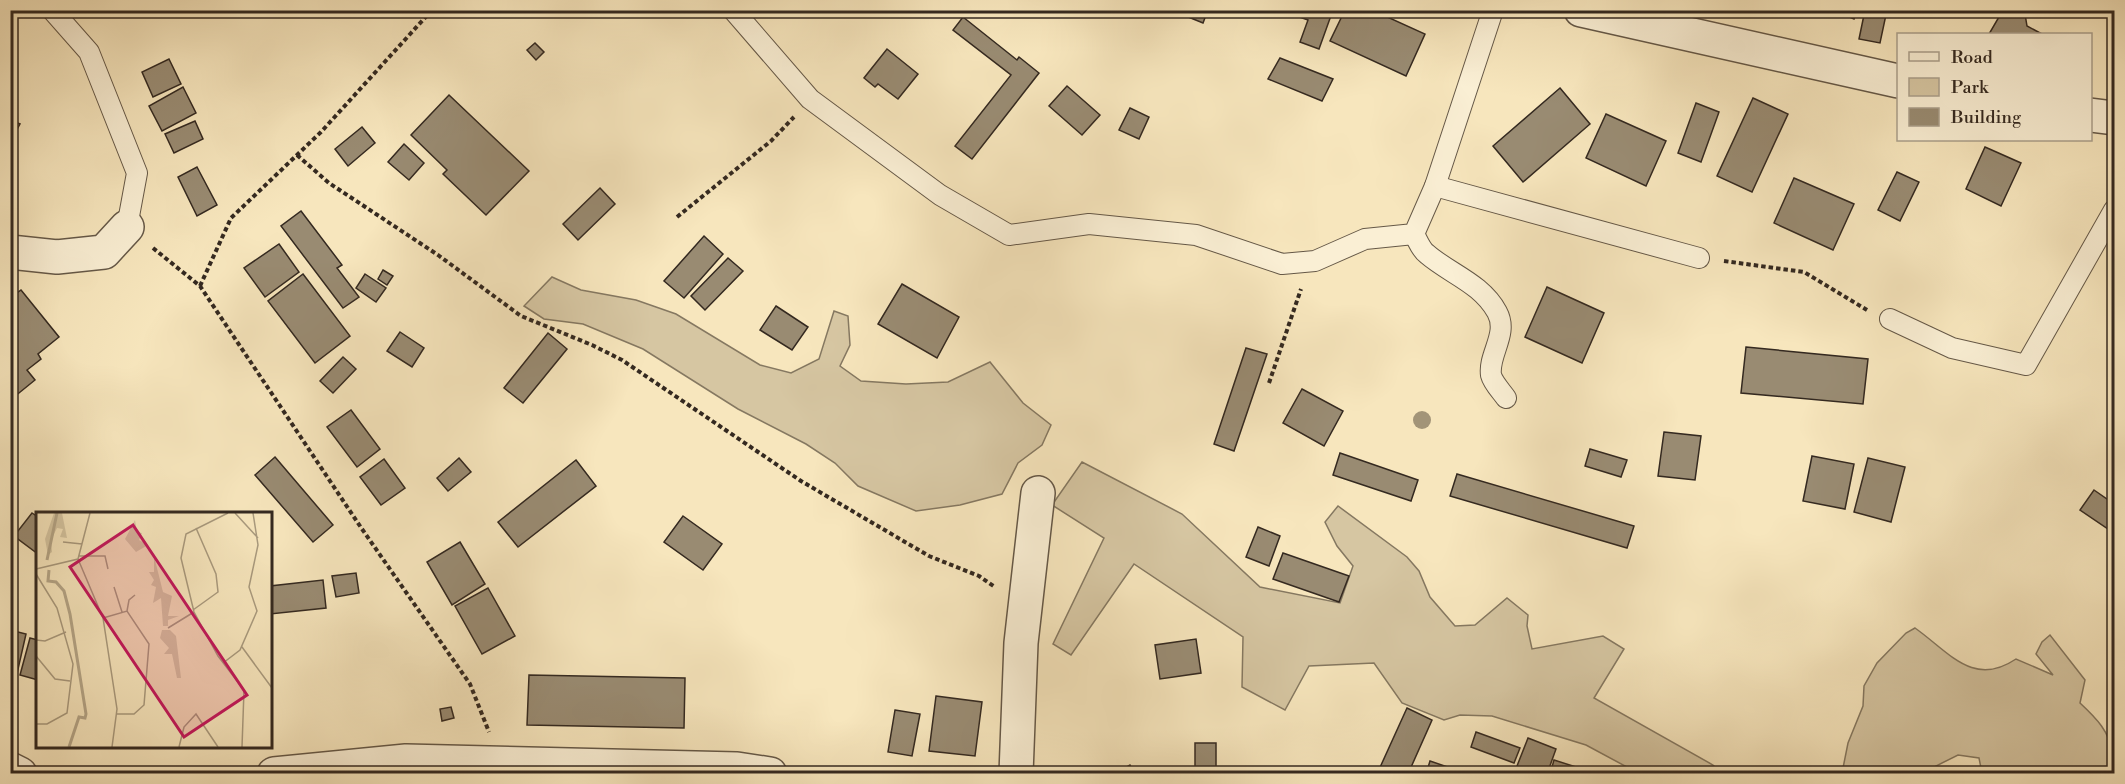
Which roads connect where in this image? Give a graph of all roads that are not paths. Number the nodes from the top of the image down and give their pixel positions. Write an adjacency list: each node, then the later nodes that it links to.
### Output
1 (51, 10): 10 (lane)
2 (732, 10): 11 (lane)
3 (1493, 10): 8 (lane)
4 (1581, 10): 5 (street)
5 (1897, 81)
6 (2092, 115): 7 (street)
7 (2115, 118)
8 (1435, 186): 11 (lane); 13 (lane)
9 (2115, 210): 14 (lane)
10 (127, 227): 12 (street)
11 (1414, 234): 15 (lane)
12 (10, 252)
13 (1699, 258)
14 (1890, 319)
15 (1506, 398)
16 (1038, 493): 22 (street)
17 (407, 767): 20 (street); 21 (street)
18 (10, 769): 19 (street)
19 (20, 774)
20 (274, 774)
21 (770, 774)
22 (1016, 774)

